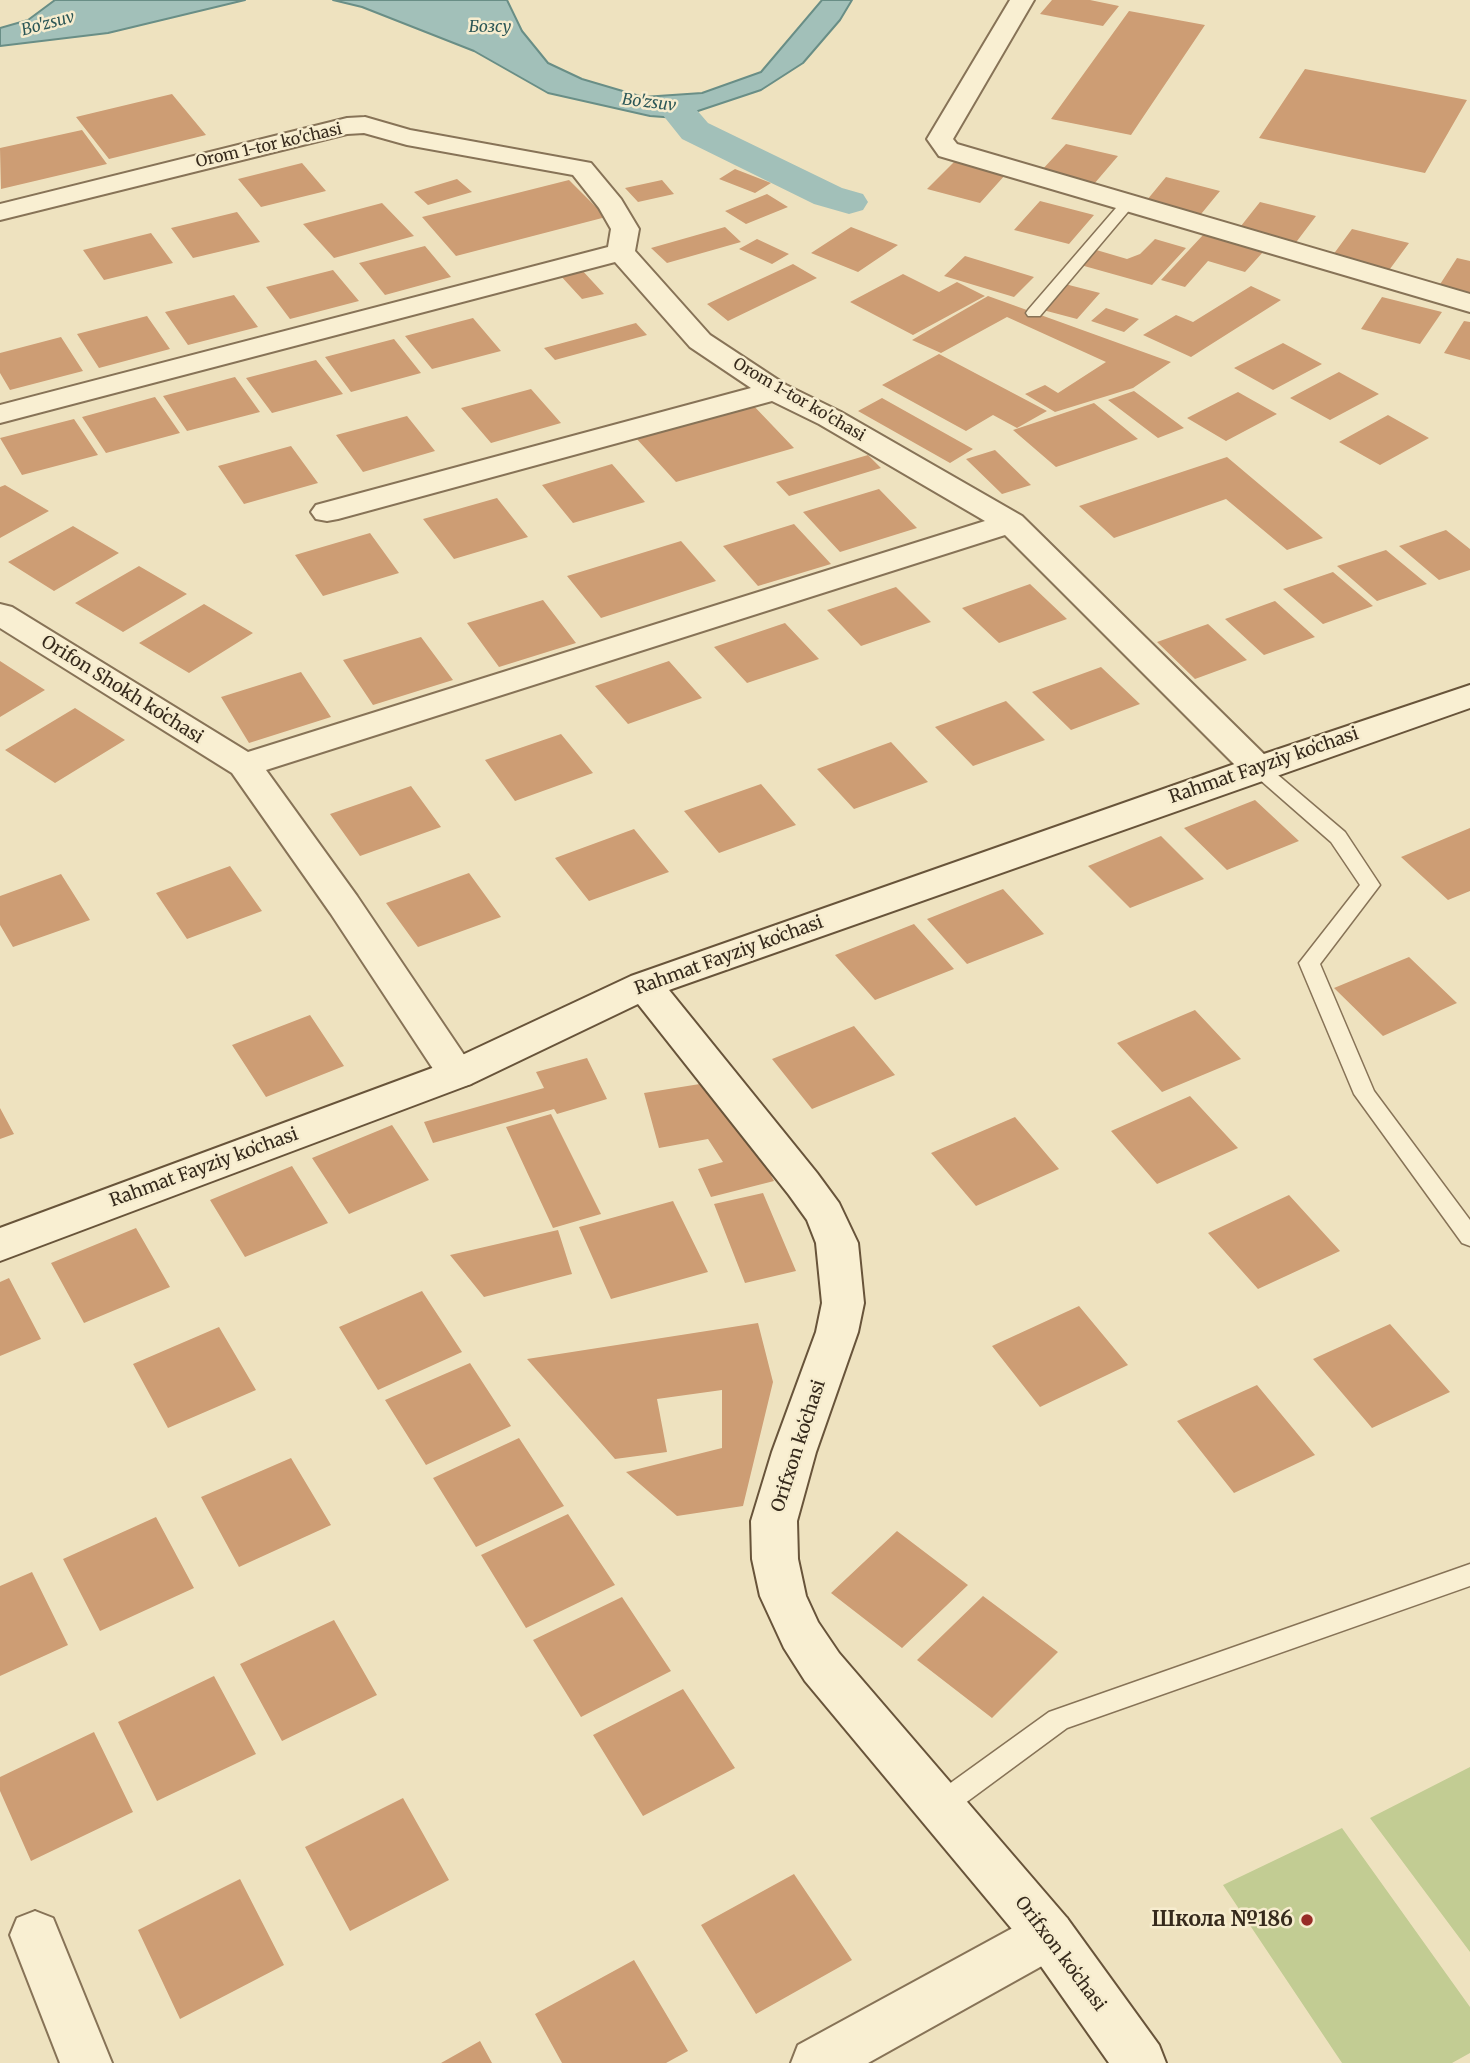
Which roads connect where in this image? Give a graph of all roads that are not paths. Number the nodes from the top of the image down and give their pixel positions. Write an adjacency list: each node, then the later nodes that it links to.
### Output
1 (1022, 0): 2 (street)
2 (1128, 204): 5 (street); 6 (lane)
3 (0, 212): 4 (street, Orom 1-tor ko'chasi)
4 (621, 253): 7 (street, Orom 1-tor ko'chasi); 8 (street)
5 (1470, 303)
6 (1034, 313)
7 (775, 391): 9 (street); 10 (street, Orom 1-tor ko'chasi)
8 (0, 414)
9 (327, 512)
10 (1011, 523): 13 (street); 14 (street, Orom 1-tor ko'chasi)
11 (0, 614): 13 (street, Orifon Shokh koʻchasi)
12 (1470, 696): 14 (street, Rahmat Fayziy koʻchasi)
13 (244, 765): 16 (street)
14 (1258, 768): 15 (street, Rahmat Fayziy koʻchasi); 17 (lane)
15 (644, 985): 16 (street, Rahmat Fayziy koʻchasi); 20 (street, Orifxon koʻchasi)
16 (457, 1074): 18 (street, Rahmat Fayziy koʻchasi)
17 (1470, 1237)
18 (0, 1245)
19 (1470, 1575): 20 (lane)
20 (940, 1806): 22 (street, Orifxon koʻchasi)
21 (35, 1935): 23 (street)
22 (1049, 1935): 24 (street); 25 (street, Orifxon koʻchasi)
23 (86, 2063)
24 (817, 2063)
25 (1140, 2063)

